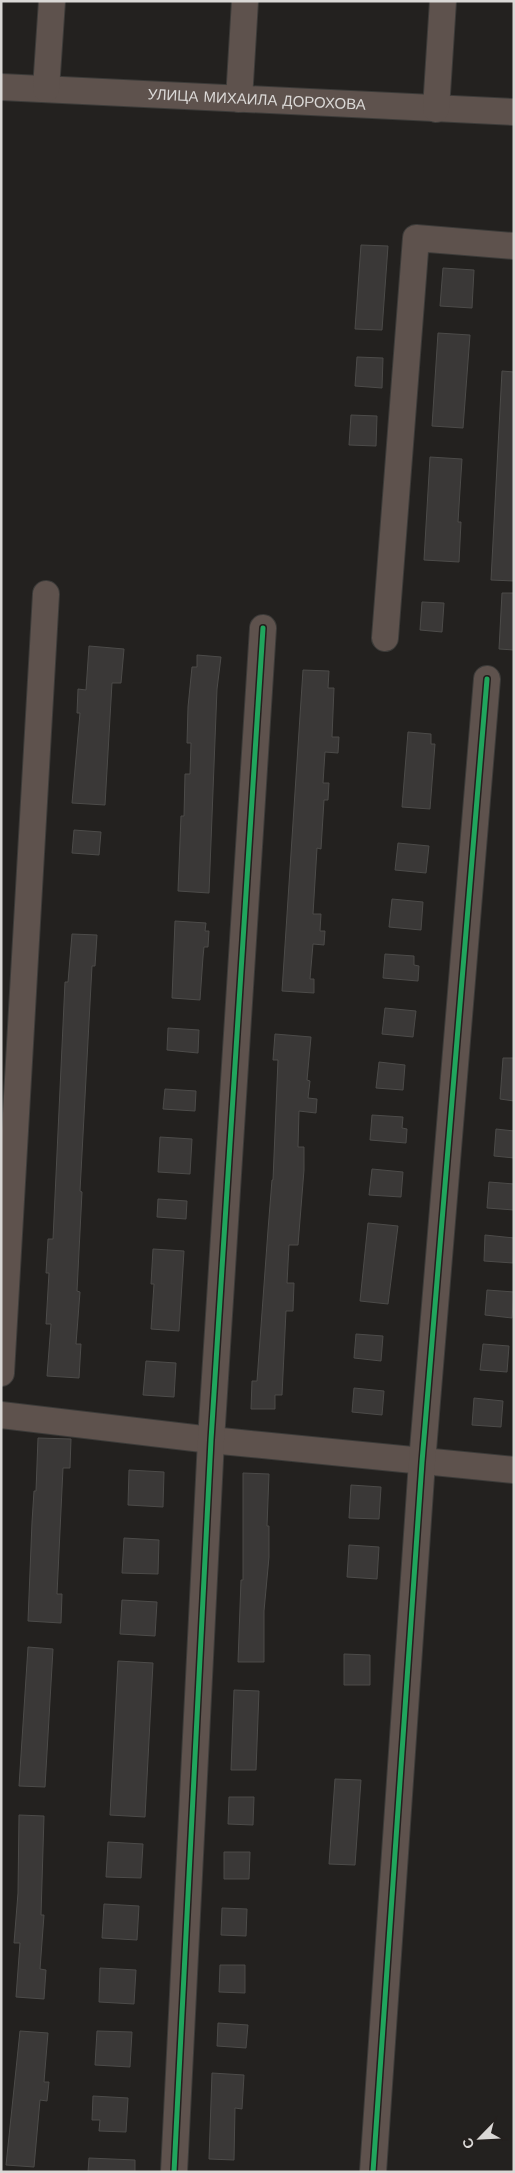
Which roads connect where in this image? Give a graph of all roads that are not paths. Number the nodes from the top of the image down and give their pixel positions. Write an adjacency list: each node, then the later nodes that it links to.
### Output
1 (52, 1): 5 (street)
2 (245, 1): 6 (street)
3 (443, 1): 7 (street)
4 (1, 86): 5 (street, УЛИЦА МИХАИЛА ДОРОХОВА)
5 (46, 89): 6 (street, УЛИЦА МИХАИЛА ДОРОХОВА)
6 (239, 99): 7 (street, УЛИЦА МИХАИЛА ДОРОХОВА)
7 (436, 108): 8 (street, УЛИЦА МИХАИЛА ДОРОХОВА)
8 (514, 112)
9 (514, 246): 12 (street)
10 (46, 594): 14 (street)
11 (263, 628): 16 (street)
12 (385, 638)
13 (487, 679): 17 (street)
14 (1, 1373)
15 (1, 1415): 16 (street)
16 (211, 1440): 17 (street); 19 (street)
17 (422, 1462): 18 (street); 20 (street)
18 (514, 1470)
19 (174, 2172)
20 (373, 2172)

